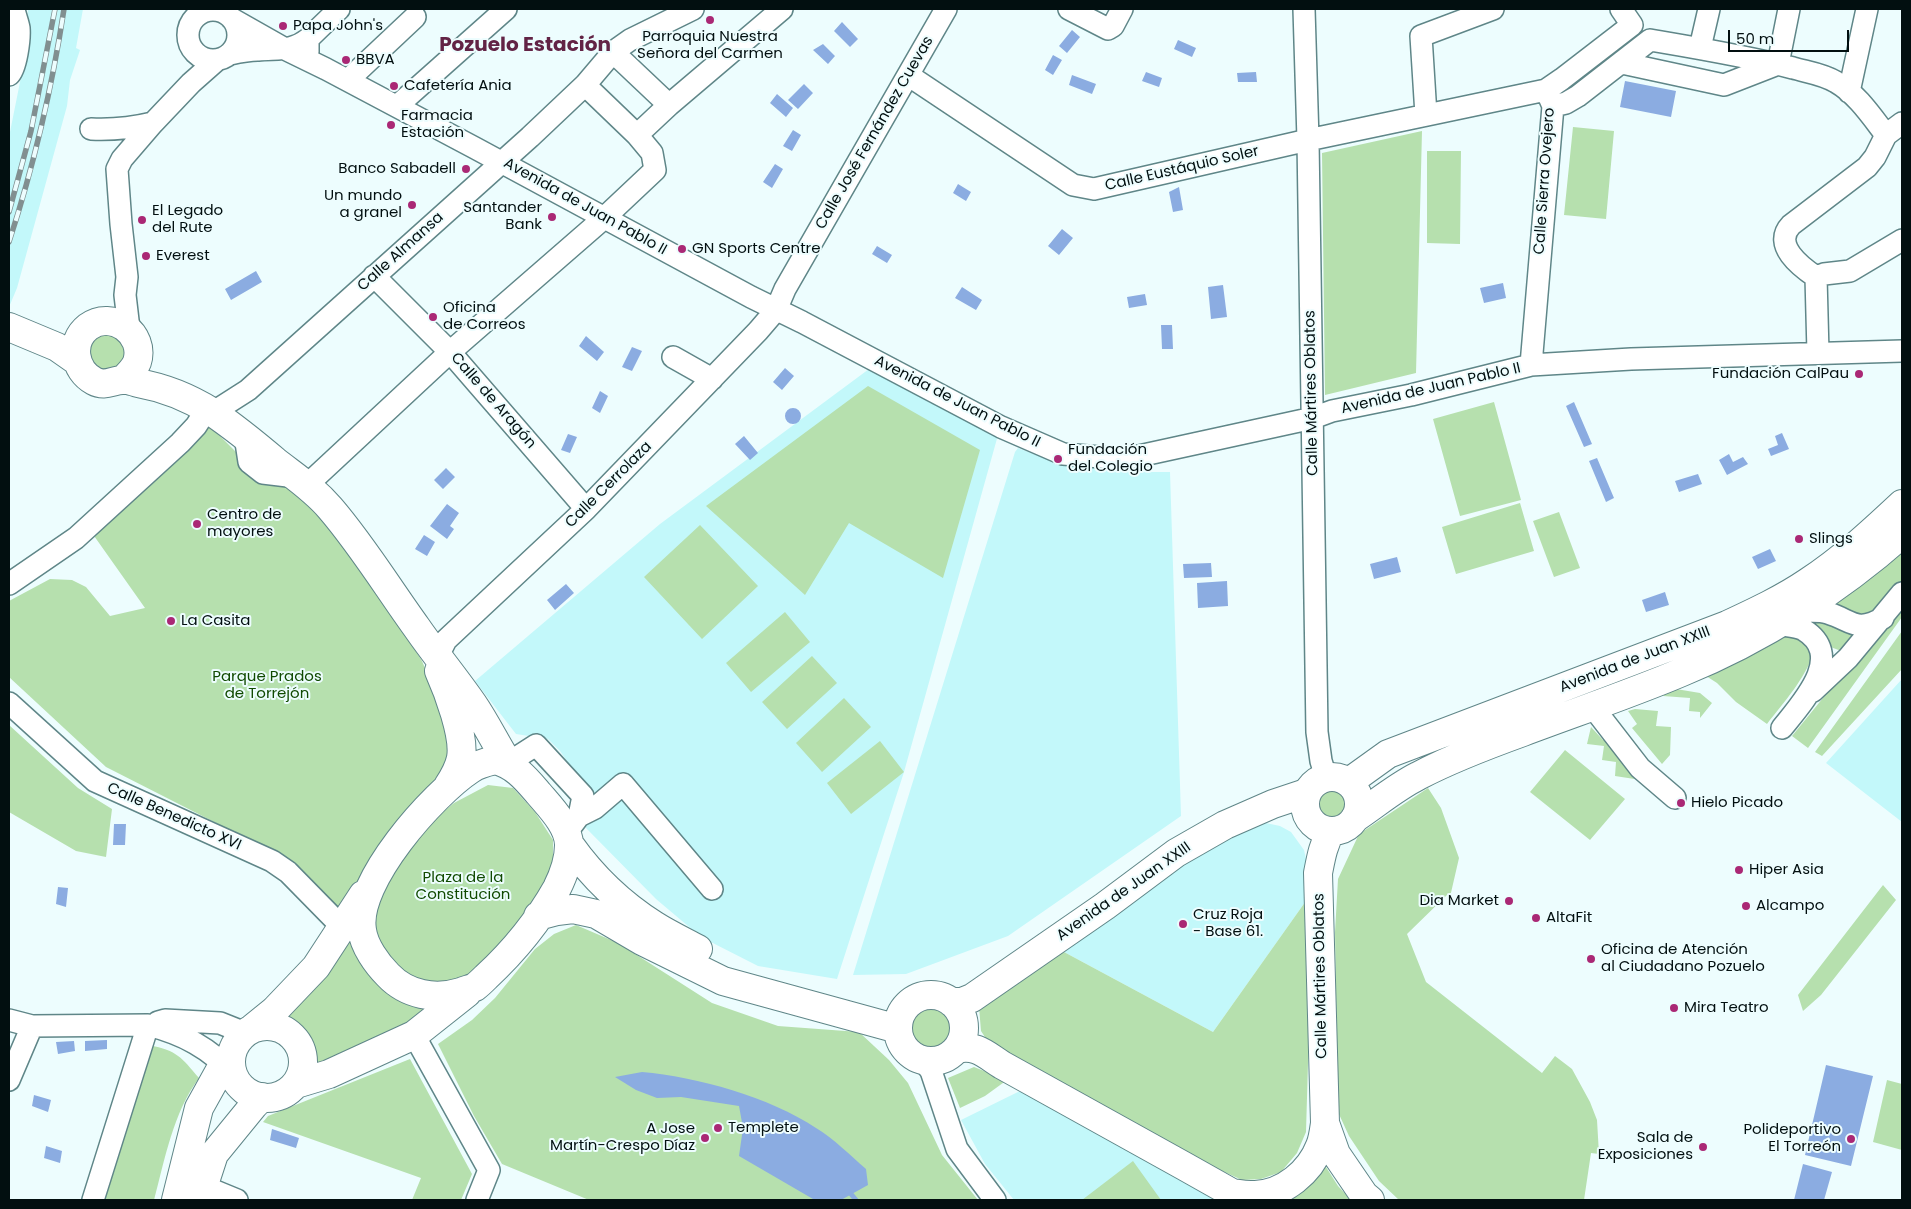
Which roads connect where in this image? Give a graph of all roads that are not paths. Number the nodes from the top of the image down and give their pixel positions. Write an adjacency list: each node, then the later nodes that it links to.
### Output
1 (181, 9): 19 (street)
2 (339, 9): 18 (street)
3 (506, 9): 35 (street)
4 (692, 9): 22 (street, Calle Almansa)
5 (782, 9): 34 (street)
6 (946, 9): 27 (street, Calle José Fernández Cuevas)
7 (1069, 9): 8 (street)
8 (1122, 9)
9 (1304, 9): 41 (street, Calle Mártires Oblatos)
10 (1493, 9): 36 (street)
11 (1621, 9): 33 (street)
12 (1708, 9): 20 (street)
13 (1789, 9): 26 (street)
14 (1867, 9): 32 (street)
15 (12, 13): 28 (street)
16 (222, 13): 19 (street); 21 (street, Avenida de Juan Pablo II); 23 (street)
17 (415, 17): 29 (street)
18 (308, 39): 21 (street); 24 (street)
19 (190, 42): 23 (street); 30 (street)
20 (1700, 48): 25 (street); 26 (street)
21 (284, 49): 23 (street, Avenida de Juan Pablo II); 24 (street, Avenida de Juan Pablo II)
22 (613, 52): 31 (street, Calle Almansa); 34 (street)
23 (223, 57): 30 (street)
24 (311, 62): 29 (street, Avenida de Juan Pablo II)
25 (1622, 63): 26 (street); 33 (street)
26 (1778, 64): 32 (street)
27 (908, 74): 41 (street, Calle Eustáquio Soler); 47 (street, Calle José Fernández Cuevas)
28 (9, 76)
29 (348, 80): 35 (street, Avenida de Juan Pablo II)
30 (191, 83): 37 (street)
31 (585, 85): 40 (street); 42 (street, Calle Almansa)
32 (1849, 92): 39 (street)
33 (1549, 98): 36 (street, Calle Sierra Ovejero); 55 (street, Calle Sierra Ovejero)
34 (669, 105): 40 (street)
35 (397, 106): 42 (street, Avenida de Juan Pablo II)
36 (1426, 115): 41 (street, Calle Sierra Ovejero)
37 (153, 123): 38 (street); 48 (street)
38 (91, 128)
39 (1894, 129): 46 (street)
40 (637, 135): 43 (street)
41 (1308, 140): 59 (street, Calle Mártires Oblatos)
42 (501, 161): 43 (street, Avenida de Juan Pablo II); 45 (street, Calle Almansa)
43 (604, 218): 47 (street, Avenida de Juan Pablo II); 52 (street)
44 (1902, 240): 46 (street)
45 (374, 276): 52 (street, Calle de Aragón); 58 (street, Calle Almansa)
46 (1816, 277): 53 (street)
47 (776, 310): 57 (street, Calle Cerrolaza); 59 (street, Avenida de Juan Pablo II)
48 (117, 325): 50 (main road); 56 (main road)
49 (9, 327): 50 (main road)
50 (79, 348): 56 (main road)
51 (1902, 350): 53 (street, Avenida de Juan Pablo II)
52 (450, 352): 60 (street); 62 (street, Calle de Aragón)
53 (1818, 353): 55 (street, Avenida de Juan Pablo II)
54 (673, 357): 57 (street)
55 (1530, 366): 59 (street, Avenida de Juan Pablo II)
56 (130, 372): 58 (main road)
57 (712, 379): 62 (street, Calle Cerrolaza)
58 (210, 411): 60 (main road); 64 (street)
59 (1313, 418): 77 (street, Calle Mártires Oblatos)
60 (301, 481): 68 (main road)
61 (1902, 504): 77 (main road, Avenida de Juan XXIII)
62 (586, 509): 71 (street, Calle Cerrolaza)
63 (1902, 534): 66 (main road, Avenida de Juan XXIII)
64 (9, 584)
65 (1902, 593): 67 (street)
66 (1789, 618): 67 (street); 69 (street); 74 (main road, Avenida de Juan XXIII)
67 (1883, 618): 70 (street)
68 (416, 627): 71 (main road); 78 (main road)
69 (1820, 647): 70 (street); 72 (street)
70 (1855, 650): 72 (street)
71 (438, 656): 76 (main road)
72 (1807, 696): 75 (street)
73 (9, 703): 86 (street, Calle Benedicto XVI)
74 (1597, 704): 79 (street); 80 (main road, Avenida de Juan XXIII)
75 (1782, 728)
76 (508, 763): 78 (main road); 81 (main road)
77 (1327, 784): 80 (main road); 82 (main road); 88 (main road, Avenida de Juan XXIII)
78 (448, 786): 83 (main road)
79 (1679, 793)
80 (1355, 818): 82 (main road)
81 (572, 831): 84 (street); 85 (main road); 90 (main road)
82 (1331, 831): 100 (main road, Calle Mártires Oblatos)
83 (376, 876): 86 (main road); 87 (main road)
84 (712, 889)
85 (538, 916): 87 (main road); 90 (main road)
86 (342, 928): 95 (main road)
87 (475, 987): 93 (main road)
88 (951, 1002): 90 (main road, Avenida de Juan XXIII); 94 (main road)
89 (9, 1020): 91 (street)
90 (899, 1022): 96 (main road)
91 (32, 1026): 92 (street); 97 (street)
92 (148, 1026): 95 (street); 95 (street); 103 (street)
93 (414, 1035): 98 (main road); 106 (street)
94 (957, 1049): 96 (main road); 102 (main road)
95 (238, 1051): 98 (main road); 99 (main road); 104 (main road)
96 (923, 1060): 107 (street)
97 (9, 1080)
98 (296, 1084): 99 (main road)
99 (262, 1097): 101 (main road)
100 (1325, 1123): 102 (main road); 108 (main road)
101 (201, 1193): 105 (street)
102 (1236, 1197)
103 (93, 1200)
104 (176, 1200)
105 (237, 1200)
106 (477, 1200)
107 (995, 1200)
108 (1370, 1200)

